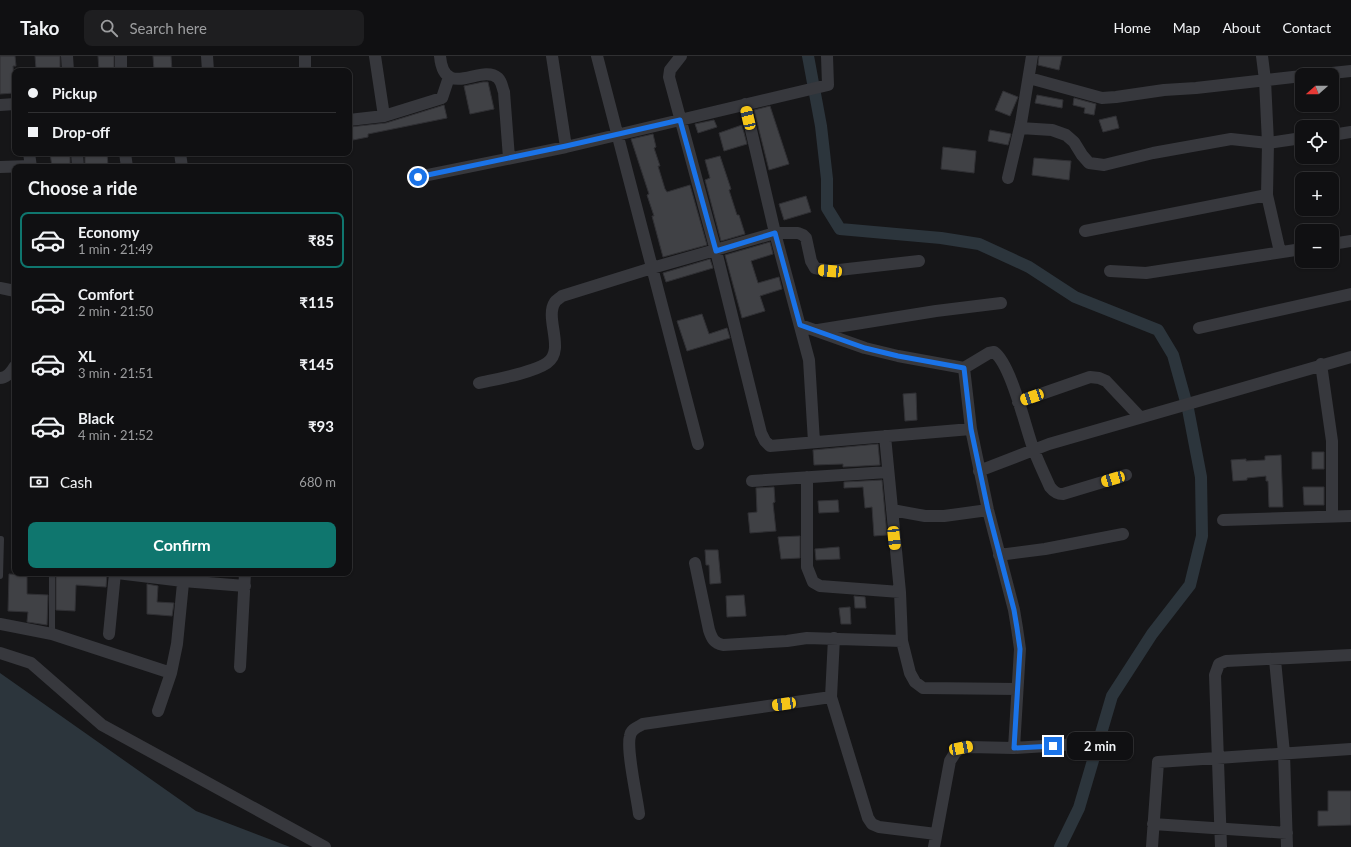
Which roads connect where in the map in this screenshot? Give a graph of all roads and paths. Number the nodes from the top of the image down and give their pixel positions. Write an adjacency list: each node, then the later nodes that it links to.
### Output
1 (67, 56): 13 (street)
2 (121, 56): 14 (street)
3 (207, 56): 15 (street)
4 (305, 56): 16 (street)
5 (376, 56): 26 (street)
6 (440, 56): 19 (street)
7 (552, 56): 35 (street)
8 (597, 56): 31 (street)
9 (681, 56): 28 (street)
10 (827, 56): 24 (street)
11 (1032, 56): 21 (street)
12 (1262, 56): 22 (street)
13 (68, 68)
14 (121, 68)
15 (208, 68)
16 (306, 68)
17 (1351, 71): 18 (street)
18 (1339, 72)
19 (449, 77): 26 (street); 36 (street)
20 (1295, 77): 22 (street)
21 (1029, 78): 22 (street); 29 (street)
22 (1265, 80): 34 (street)
23 (12, 104): 25 (street)
24 (745, 104): 28 (street); 43 (street)
25 (0, 105)
26 (384, 116): 27 (street)
27 (352, 120)
28 (680, 120): 31 (street); 47 (street)
29 (1020, 128): 34 (street); 40 (street)
30 (1351, 132): 32 (street)
31 (618, 134): 35 (street); 50 (street)
32 (1339, 134)
33 (1295, 139): 34 (street)
34 (1268, 143): 41 (street)
35 (566, 146): 36 (street)
36 (509, 158): 39 (street)
37 (0, 167): 38 (street)
38 (12, 167)
39 (418, 177)
40 (1008, 178)
41 (1267, 195): 42 (street); 48 (street)
42 (1085, 231)
43 (775, 233): 47 (street); 49 (street); 56 (street)
44 (1351, 241): 45 (street)
45 (1339, 243)
46 (1295, 250): 48 (street)
47 (716, 251): 50 (street); 69 (street)
48 (1280, 252): 51 (street)
49 (919, 261)
50 (652, 268): 64 (street); 70 (street)
51 (1110, 271)
52 (0, 288): 53 (street)
53 (12, 290)
54 (1351, 294): 57 (street)
55 (1001, 303): 58 (street)
56 (800, 325): 58 (street); 69 (street)
57 (1199, 328)
58 (816, 330): 61 (street)
59 (1351, 357): 60 (street)
60 (1321, 364): 66 (street); 80 (street)
61 (964, 368): 65 (street); 67 (street)
62 (12, 370): 63 (street)
63 (0, 378)
64 (479, 384)
65 (1018, 402): 66 (street); 71 (street)
66 (1140, 417): 71 (street)
67 (971, 429): 68 (street); 72 (street)
68 (885, 436): 69 (street); 73 (street)
69 (814, 442)
70 (698, 444)
71 (1033, 449): 72 (street); 74 (street)
72 (980, 471): 78 (street)
73 (888, 472): 75 (street); 77 (street)
74 (1126, 475)
75 (808, 477): 76 (street); 93 (street)
76 (752, 481)
77 (892, 510): 78 (street); 93 (street)
78 (988, 510): 84 (street)
79 (1351, 516): 80 (street)
80 (1332, 517): 81 (street)
81 (1223, 520)
82 (1123, 534): 84 (street)
83 (1, 539): 86 (lane)
84 (999, 555): 104 (street)
85 (695, 562): 97 (street)
86 (0, 576)
87 (52, 576): 95 (lane)
88 (116, 576): 96 (street)
89 (166, 576): 91 (street)
90 (246, 576): 92 (street)
91 (183, 577): 92 (street); 103 (street)
92 (245, 586): 102 (street)
93 (900, 592): 98 (street)
94 (0, 624): 95 (street)
95 (52, 634): 103 (street)
96 (109, 634)
97 (834, 638): 98 (street); 105 (street)
98 (902, 641): 104 (street)
99 (0, 653): 117 (street)
100 (1351, 655): 101 (street)
101 (1275, 660): 110 (street); 111 (street)
102 (240, 667)
103 (171, 673): 106 (street)
104 (1017, 689): 108 (street)
105 (830, 697): 112 (street); 116 (street)
106 (158, 711)
107 (1078, 744): 108 (street)
108 (1014, 748): 116 (street)
109 (1351, 749): 110 (street)
110 (1284, 753): 111 (street); 115 (street)
111 (1219, 758): 113 (street); 114 (street)
112 (639, 814)
113 (1154, 824): 114 (street); 119 (street)
114 (1220, 828): 115 (street); 120 (street)
115 (1287, 833): 121 (street)
116 (936, 834): 118 (street)
117 (325, 847)
118 (934, 847)
119 (1152, 847)
120 (1221, 847)
121 (1287, 847)

